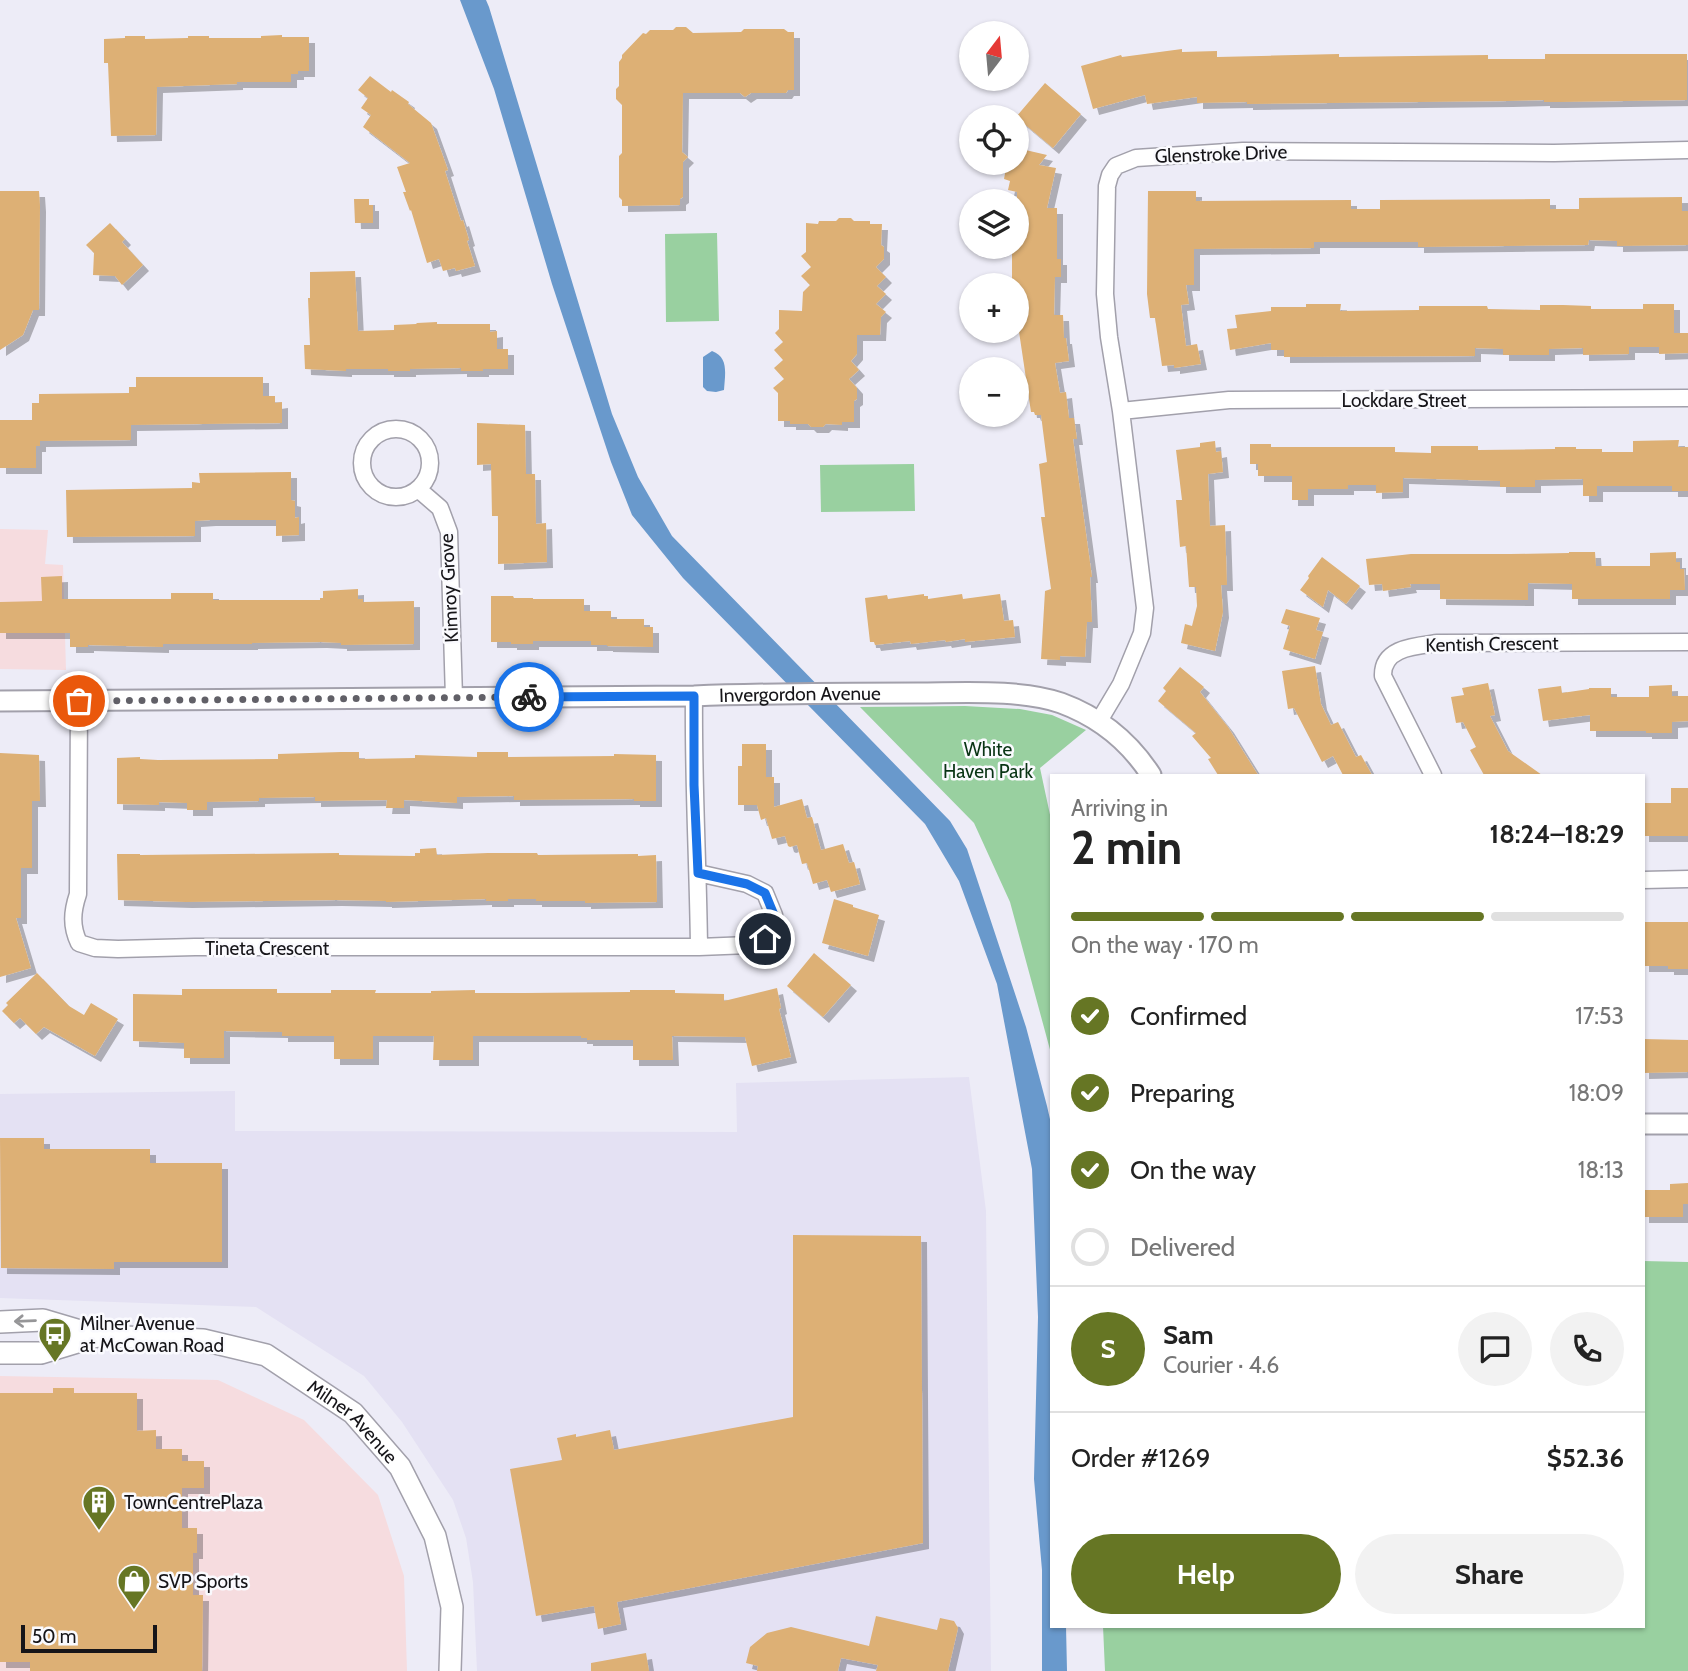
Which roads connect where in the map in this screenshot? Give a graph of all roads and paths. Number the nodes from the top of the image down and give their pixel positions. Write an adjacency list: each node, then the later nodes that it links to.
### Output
1 (1688, 150): 3 (street, Glenstroke Drive)
2 (1688, 398): 3 (street, Lockdare Street)
3 (1121, 411): 10 (street, Glenstroke Drive)
4 (418, 489): 4 (street); 7 (street, Kimroy Grove)
5 (1688, 642): 12 (street, Kentish Crescent)
6 (694, 696): 7 (street, Invergordon Avenue); 10 (street, Invergordon Avenue); 13 (street)
7 (454, 698): 9 (street, Invergordon Avenue)
8 (0, 701): 9 (street, Invergordon Avenue)
9 (79, 701): 16 (street, Tineta Crescent)
10 (1100, 722): 11 (street, Invergordon Avenue)
11 (1150, 774)
12 (1432, 774)
13 (698, 873): 16 (street); 16 (street, Tineta Crescent)
14 (1688, 879): 15 (street)
15 (1645, 880)
16 (699, 947)
17 (1645, 1124): 18 (street)
18 (1688, 1124)
19 (0, 1322): 20 (main road, Milner Avenue, one-way to 19)
20 (97, 1335): 21 (main road, Milner Avenue); 22 (main road, Milner Avenue)
21 (0, 1353)
22 (450, 1671)

